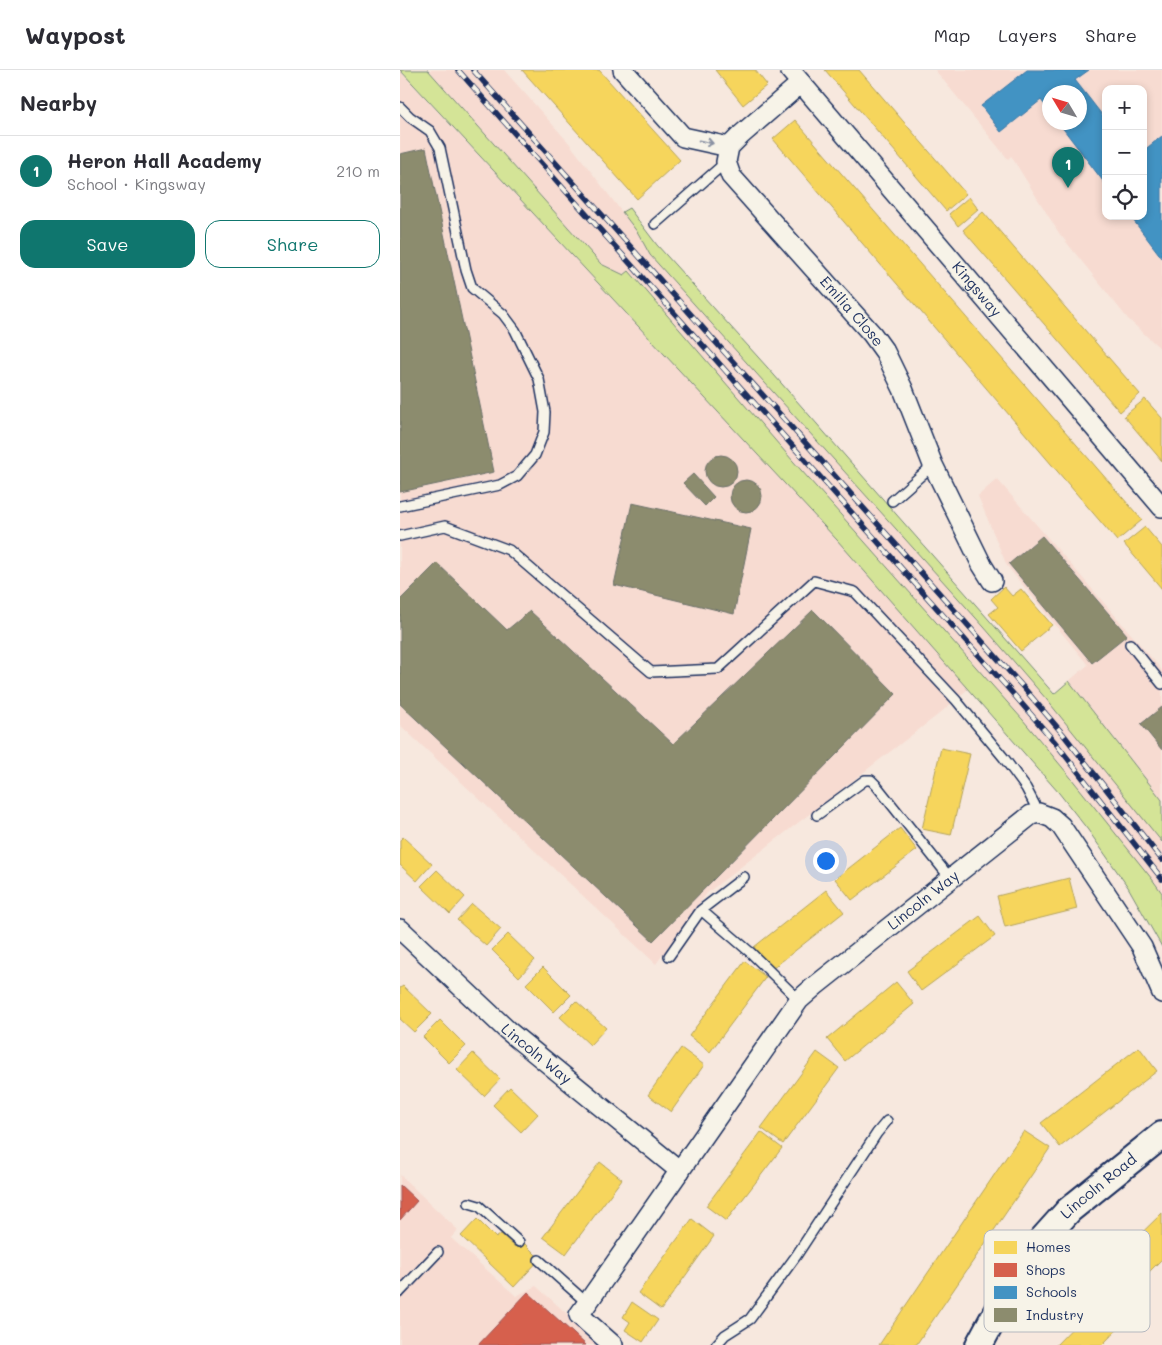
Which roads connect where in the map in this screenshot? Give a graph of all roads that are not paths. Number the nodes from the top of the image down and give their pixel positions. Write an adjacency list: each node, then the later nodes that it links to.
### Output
1 (623, 70): 4 (street, one-way to 4)
2 (796, 77): 4 (street); 9 (street, Kingsway)
3 (400, 107): 8 (lane)
4 (728, 155): 5 (lane); 6 (street, Emilia Close)
5 (655, 224)
6 (933, 465): 7 (lane); 11 (street, Emilia Close)
7 (892, 501)
8 (400, 506)
9 (1162, 507)
10 (400, 536): 14 (lane)
11 (992, 581)
12 (1130, 644): 13 (lane)
13 (1162, 684)
14 (1039, 813): 17 (street, Lincoln Way); 21 (street)
15 (817, 815): 17 (lane)
16 (744, 877): 18 (lane)
17 (950, 878): 22 (street, Lincoln Way)
18 (701, 910): 20 (lane); 22 (lane)
19 (400, 929): 25 (street, Lincoln Way)
20 (669, 956)
21 (1162, 993)
22 (799, 1000): 25 (street, Lincoln Way)
23 (887, 1121): 35 (lane)
24 (1162, 1135): 27 (street, Lincoln Road)
25 (680, 1171): 32 (street, Lincoln Way)
26 (469, 1203): 28 (lane)
27 (1051, 1230)
28 (519, 1242)
29 (438, 1252): 31 (lane)
30 (539, 1260): 32 (lane)
31 (400, 1292)
32 (587, 1303): 34 (street)
33 (986, 1332): 36 (street, Lincoln Road)
34 (613, 1345)
35 (716, 1345)
36 (979, 1345)

